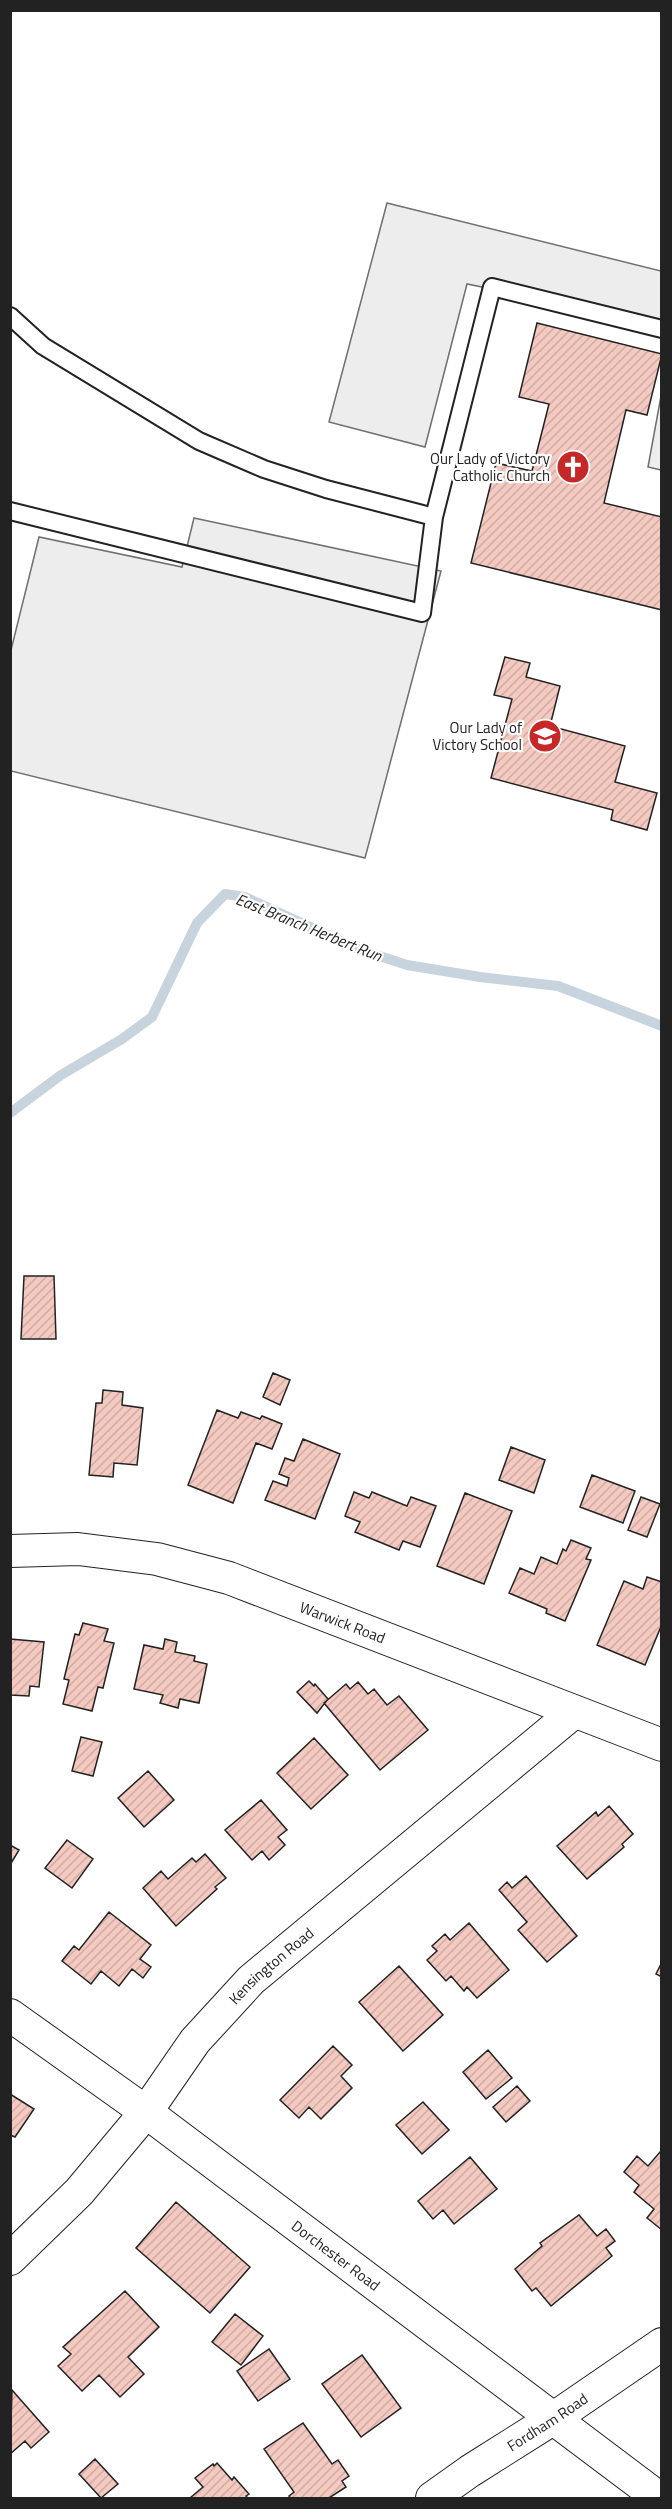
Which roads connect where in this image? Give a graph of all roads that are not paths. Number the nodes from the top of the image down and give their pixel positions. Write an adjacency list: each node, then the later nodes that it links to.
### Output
1 (10, 316): 4 (lane)
2 (662, 330): 4 (lane)
3 (10, 511): 4 (lane)
4 (434, 517)
5 (10, 1551): 6 (street, Warwick Road)
6 (574, 1712): 7 (street, Warwick Road); 9 (street, Kensington Road)
7 (662, 1745)
8 (10, 2015): 9 (street, Dorchester Road)
9 (146, 2112): 10 (street, Kensington Road); 12 (street, Dorchester Road)
10 (10, 2259)
11 (662, 2344): 12 (street, Fordham Road)
12 (554, 2418): 13 (street, Fordham Road); 14 (street, Dorchester Road)
13 (432, 2499)
14 (660, 2499)

